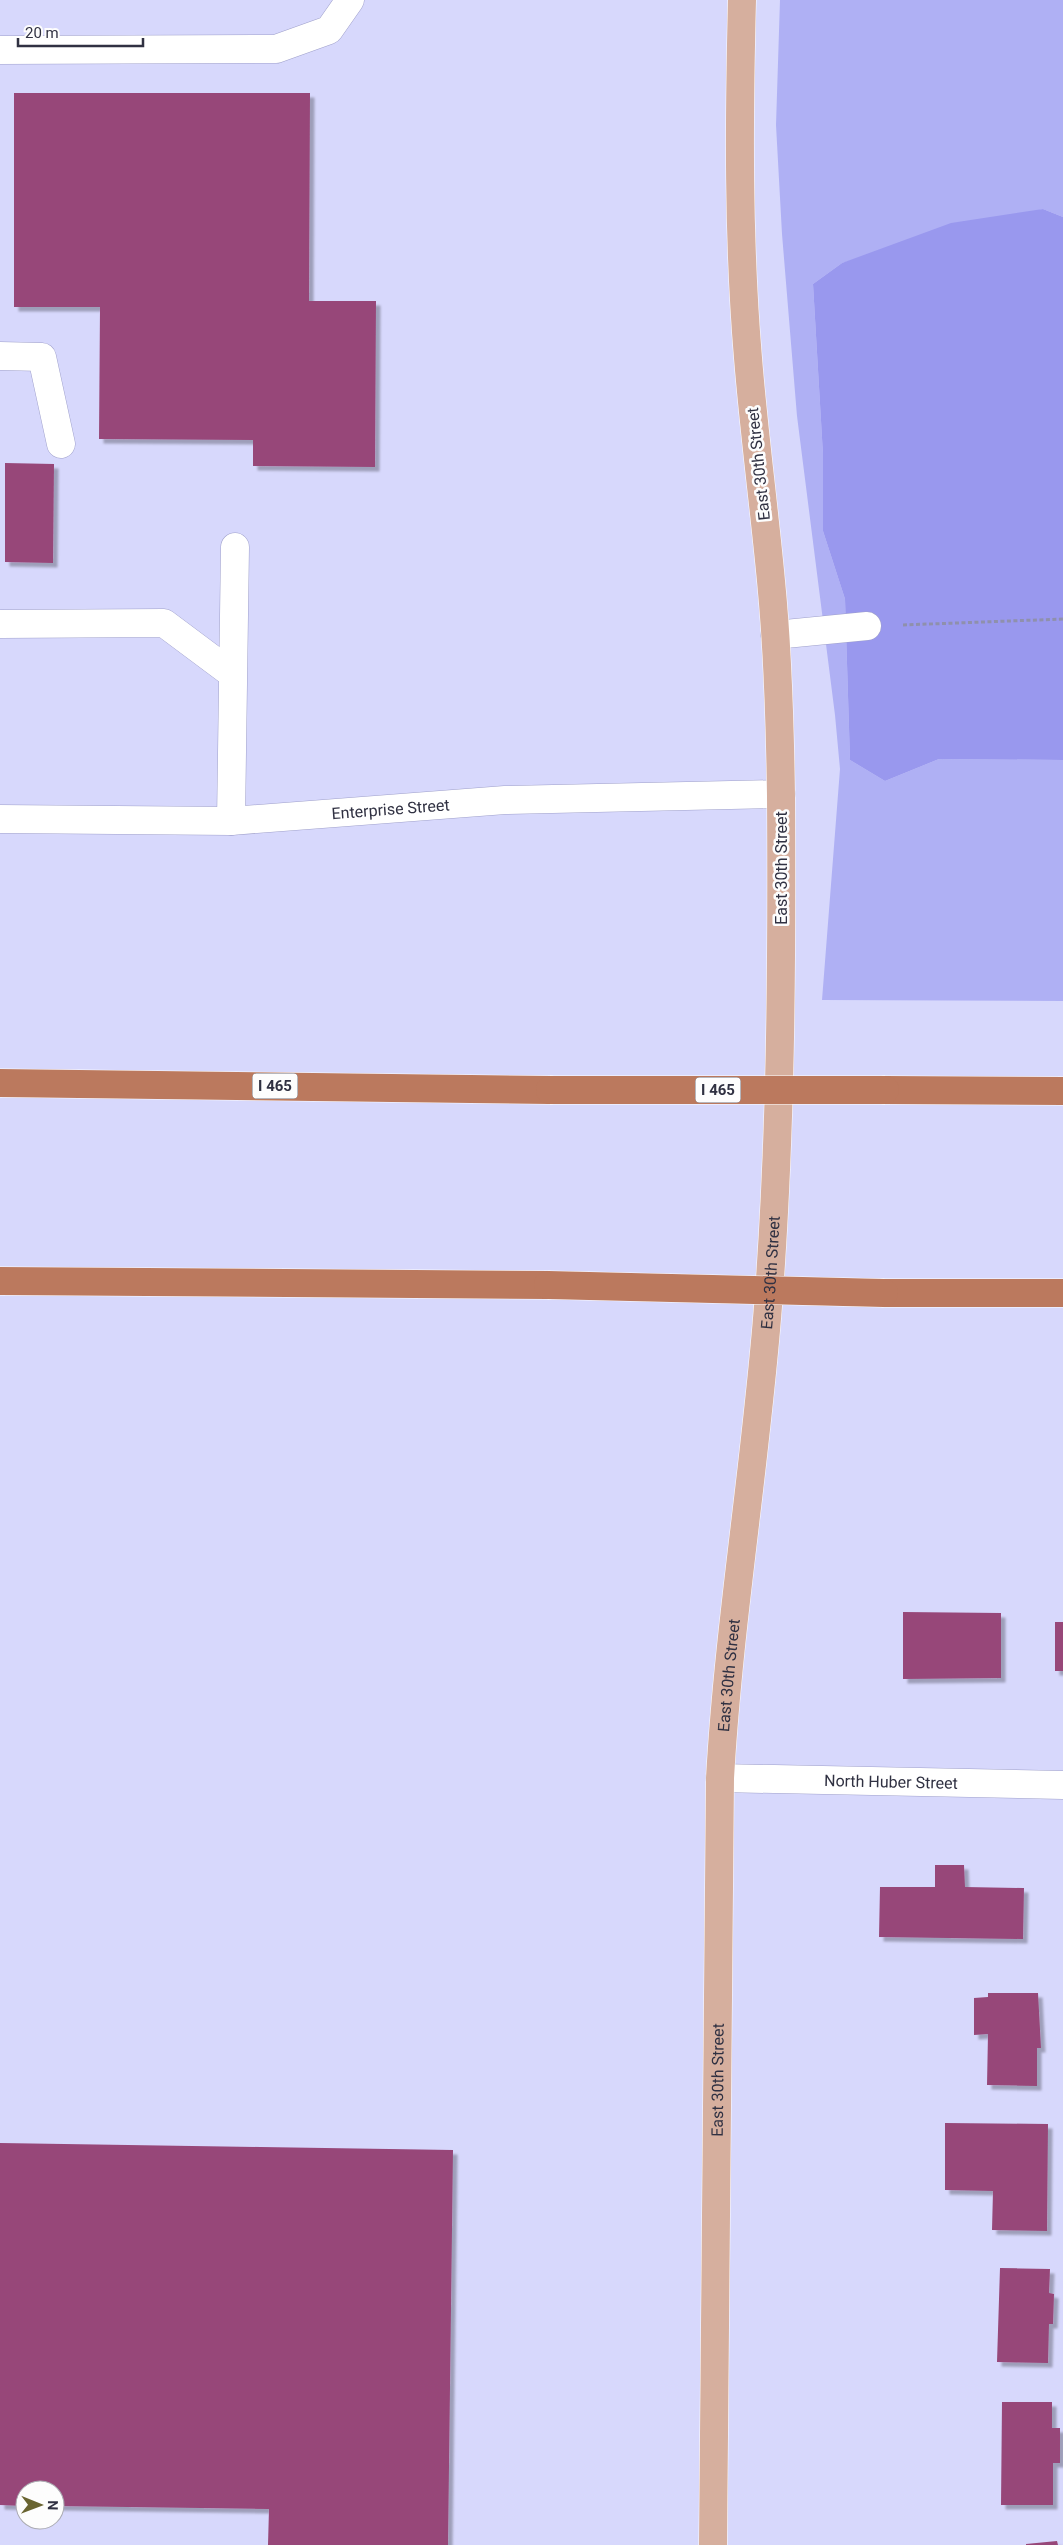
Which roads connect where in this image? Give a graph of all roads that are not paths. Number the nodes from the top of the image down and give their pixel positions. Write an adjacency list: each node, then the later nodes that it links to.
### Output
1 (350, 0): 3 (street)
2 (742, 0): 9 (main road, East 30th Street)
3 (0, 50)
4 (0, 356): 5 (street)
5 (61, 444)
6 (235, 546): 10 (street)
7 (0, 624): 10 (street)
8 (867, 626): 9 (street)
9 (775, 635): 11 (main road, East 30th Street)
10 (231, 673): 13 (street)
11 (781, 794): 13 (street, Enterprise Street); 18 (main road, East 30th Street)
12 (0, 820): 13 (street, Enterprise Street)
13 (231, 820)
14 (0, 1083): 15 (highway, I 465, bridge)
15 (1063, 1091)
16 (0, 1281): 17 (highway, bridge)
17 (1063, 1293)
18 (720, 1778): 19 (street, North Huber Street); 20 (main road, East 30th Street)
19 (1063, 1785)
20 (714, 2545)

